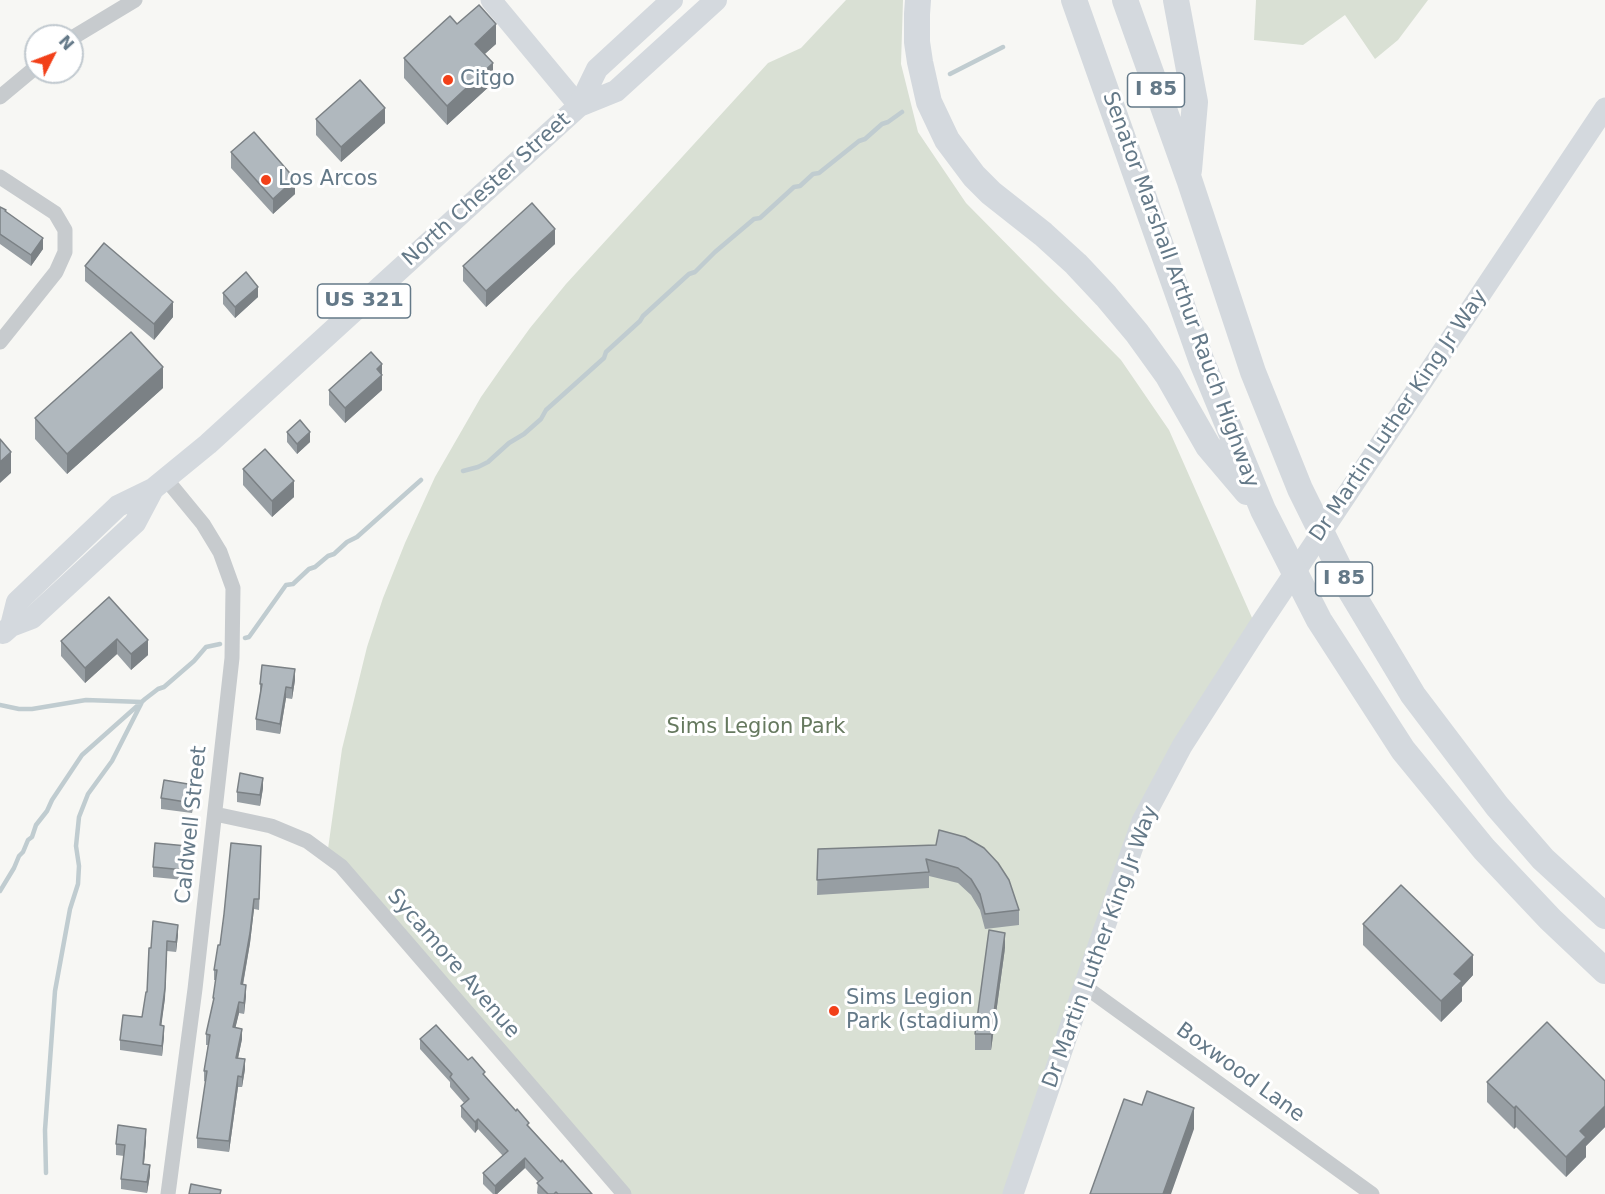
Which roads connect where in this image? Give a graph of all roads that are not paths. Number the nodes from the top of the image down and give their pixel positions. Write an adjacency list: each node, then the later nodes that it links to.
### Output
1 (135, 0): 9 (street)
2 (492, 0): 12 (main road)
3 (672, 0): 12 (main road, North Chester Street / US 321)
4 (716, 0): 12 (main road, North Chester Street / US 321)
5 (918, 0): 18 (highway)
6 (1074, 0): 18 (highway, Senator Marshall Arthur Rauch Highway / I 85)
7 (1125, 0): 15 (highway, Senator Marshall Arthur Rauch Highway / I 85)
8 (1176, 0): 15 (highway)
9 (84, 31)
10 (24, 77): 11 (street)
11 (0, 97)
12 (579, 106): 17 (main road, North Chester Street / US 321)
13 (1605, 108): 23 (main road, Dr Martin Luther King Jr Way)
14 (0, 177): 16 (street)
15 (1189, 179): 21 (highway, Senator Marshall Arthur Rauch Highway / I 85)
16 (0, 342)
17 (160, 484): 19 (main road, North Chester Street / US 321); 20 (street, Caldwell Street)
18 (1263, 510): 22 (highway, Senator Marshall Arthur Rauch Highway / I 85)
19 (3, 632)
20 (215, 814): 24 (street, Caldwell Street); 25 (street, Sycamore Avenue)
21 (1605, 916)
22 (1605, 971)
23 (1084, 986): 26 (main road, Dr Martin Luther King Jr Way); 27 (street, Boxwood Lane)
24 (168, 1194)
25 (624, 1194)
26 (1012, 1194)
27 (1372, 1194)

